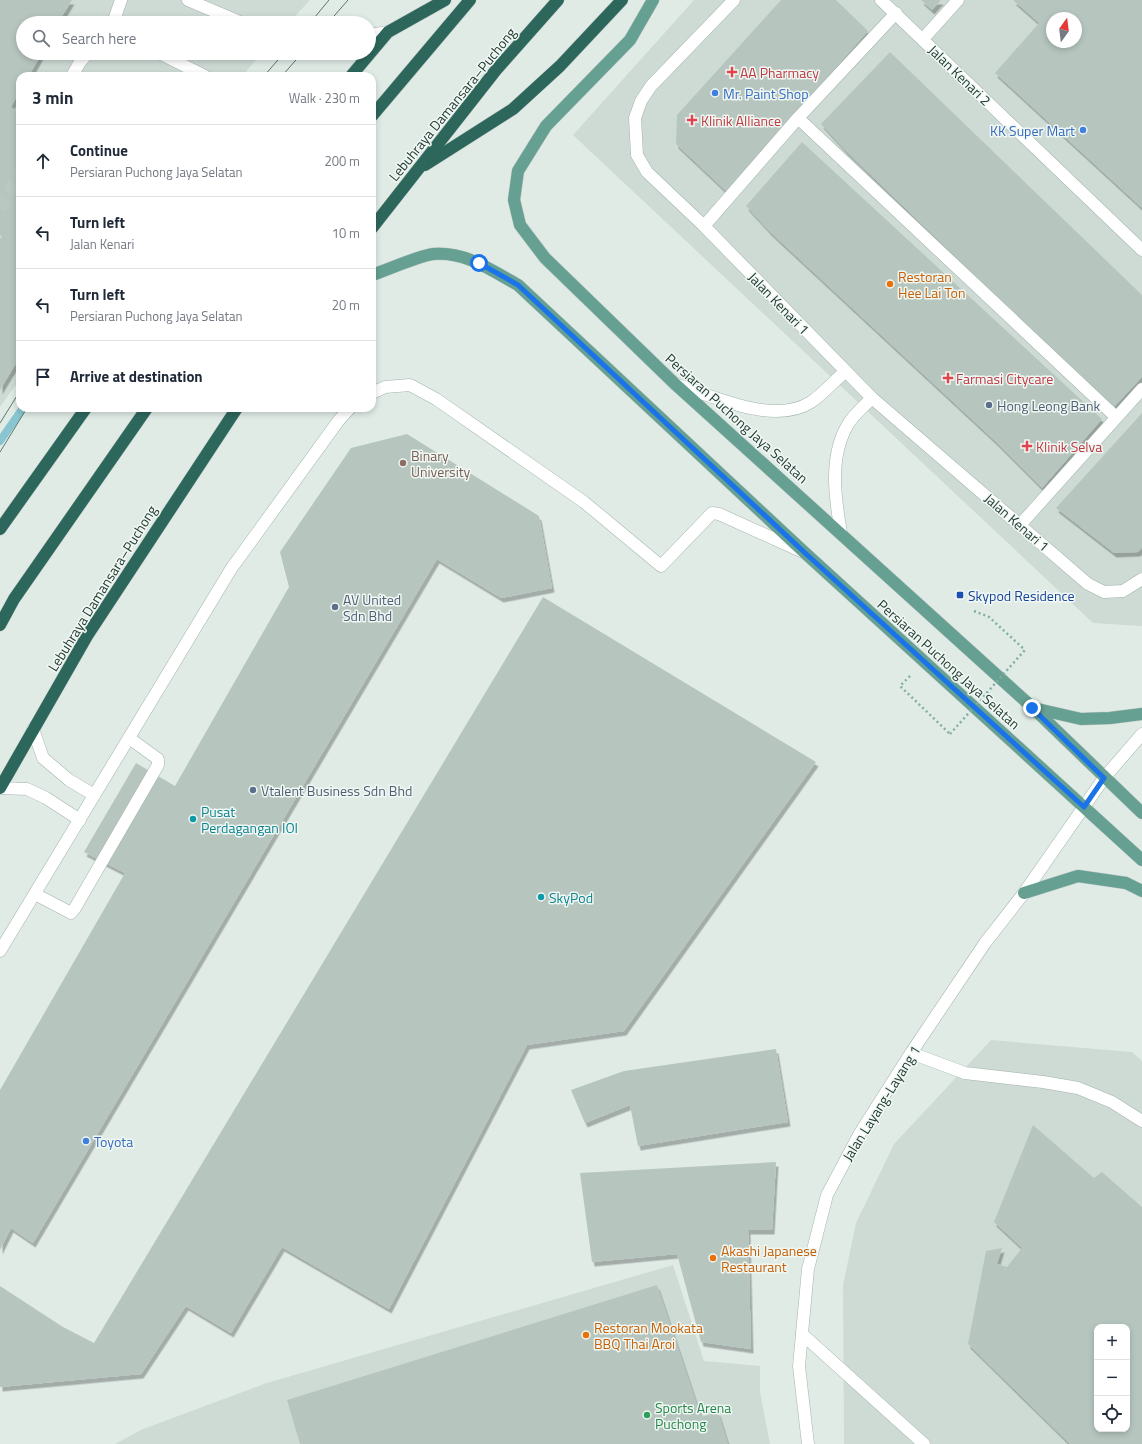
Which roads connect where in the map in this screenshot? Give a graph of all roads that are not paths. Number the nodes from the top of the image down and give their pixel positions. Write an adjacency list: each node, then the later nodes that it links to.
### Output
1 (121, 0): 12 (street)
2 (188, 0): 13 (street)
3 (446, 0): 14 (highway)
4 (470, 0): 24 (highway)
5 (558, 0): 26 (highway, Lebuhraya Damansara–Puchong)
6 (622, 0): 26 (highway)
7 (653, 0): 32 (main road, Persiaran Puchong Jaya Selatan)
8 (734, 0): 28 (street, Jalan Kenari 1)
9 (881, 0): 11 (street, Jalan Kenari 2)
10 (958, 0): 16 (street)
11 (896, 13): 16 (street, Jalan Kenari 2); 25 (street)
12 (115, 16)
13 (226, 16)
14 (388, 32): 15 (street); 17 (highway)
15 (376, 33)
16 (923, 39): 29 (street, Jalan Kenari 2)
17 (376, 46)
18 (82, 60): 21 (street)
19 (173, 60): 22 (street)
20 (364, 60): 23 (highway)
21 (74, 72)
22 (197, 72)
23 (354, 72)
24 (376, 111)
25 (798, 118): 28 (street); 40 (street)
26 (417, 170): 27 (highway, Lebuhraya Damansara–Puchong)
27 (376, 223)
28 (704, 226): 31 (street, Jalan Kenari 1)
29 (1142, 250)
30 (376, 274): 45 (main road, Persiaran Puchong Jaya Selatan)
31 (846, 372): 32 (street); 35 (street, Jalan Kenari 1)
32 (675, 384): 44 (main road, Persiaran Puchong Jaya Selatan)
33 (1142, 389): 40 (street)
34 (376, 391): 45 (street)
35 (872, 398): 42 (street, Jalan Kenari 1); 44 (street)
36 (83, 412): 41 (highway)
37 (144, 412): 47 (highway)
38 (234, 412): 50 (highway, Lebuhraya Damansara–Puchong)
39 (346, 412): 52 (street)
40 (1116, 418): 42 (street)
41 (4, 517): 43 (highway)
42 (1020, 525): 46 (street, Jalan Kenari 1)
43 (0, 529)
44 (841, 533): 48 (main road, Persiaran Puchong Jaya Selatan)
45 (804, 552): 56 (main road, Persiaran Puchong Jaya Selatan)
46 (1142, 579)
47 (0, 625)
48 (1032, 708): 49 (main road); 53 (main road, Persiaran Puchong Jaya Selatan)
49 (1142, 714)
50 (33, 729): 54 (highway, Lebuhraya Damansara–Puchong); 55 (street)
51 (1142, 734): 53 (street, Jalan Layang-Layang 1)
52 (129, 738): 55 (street); 62 (street)
53 (1104, 778): 56 (street, Jalan Layang-Layang 1); 57 (main road, Persiaran Puchong Jaya Selatan)
54 (0, 788): 58 (street)
55 (94, 795): 58 (street)
56 (1084, 807): 59 (main road, Persiaran Puchong Jaya Selatan); 61 (street, Jalan Layang-Layang 1)
57 (1142, 813)
58 (80, 820): 62 (street)
59 (1142, 860)
60 (1142, 891): 61 (main road)
61 (1024, 893): 64 (street, Jalan Layang-Layang 1)
62 (35, 894): 63 (street)
63 (0, 951)
64 (911, 1053): 65 (street); 66 (street, Jalan Layang-Layang 1)
65 (1142, 1121)
66 (802, 1334): 67 (street, Jalan Layang-Layang 1); 68 (street)
67 (808, 1444)
68 (924, 1444)

